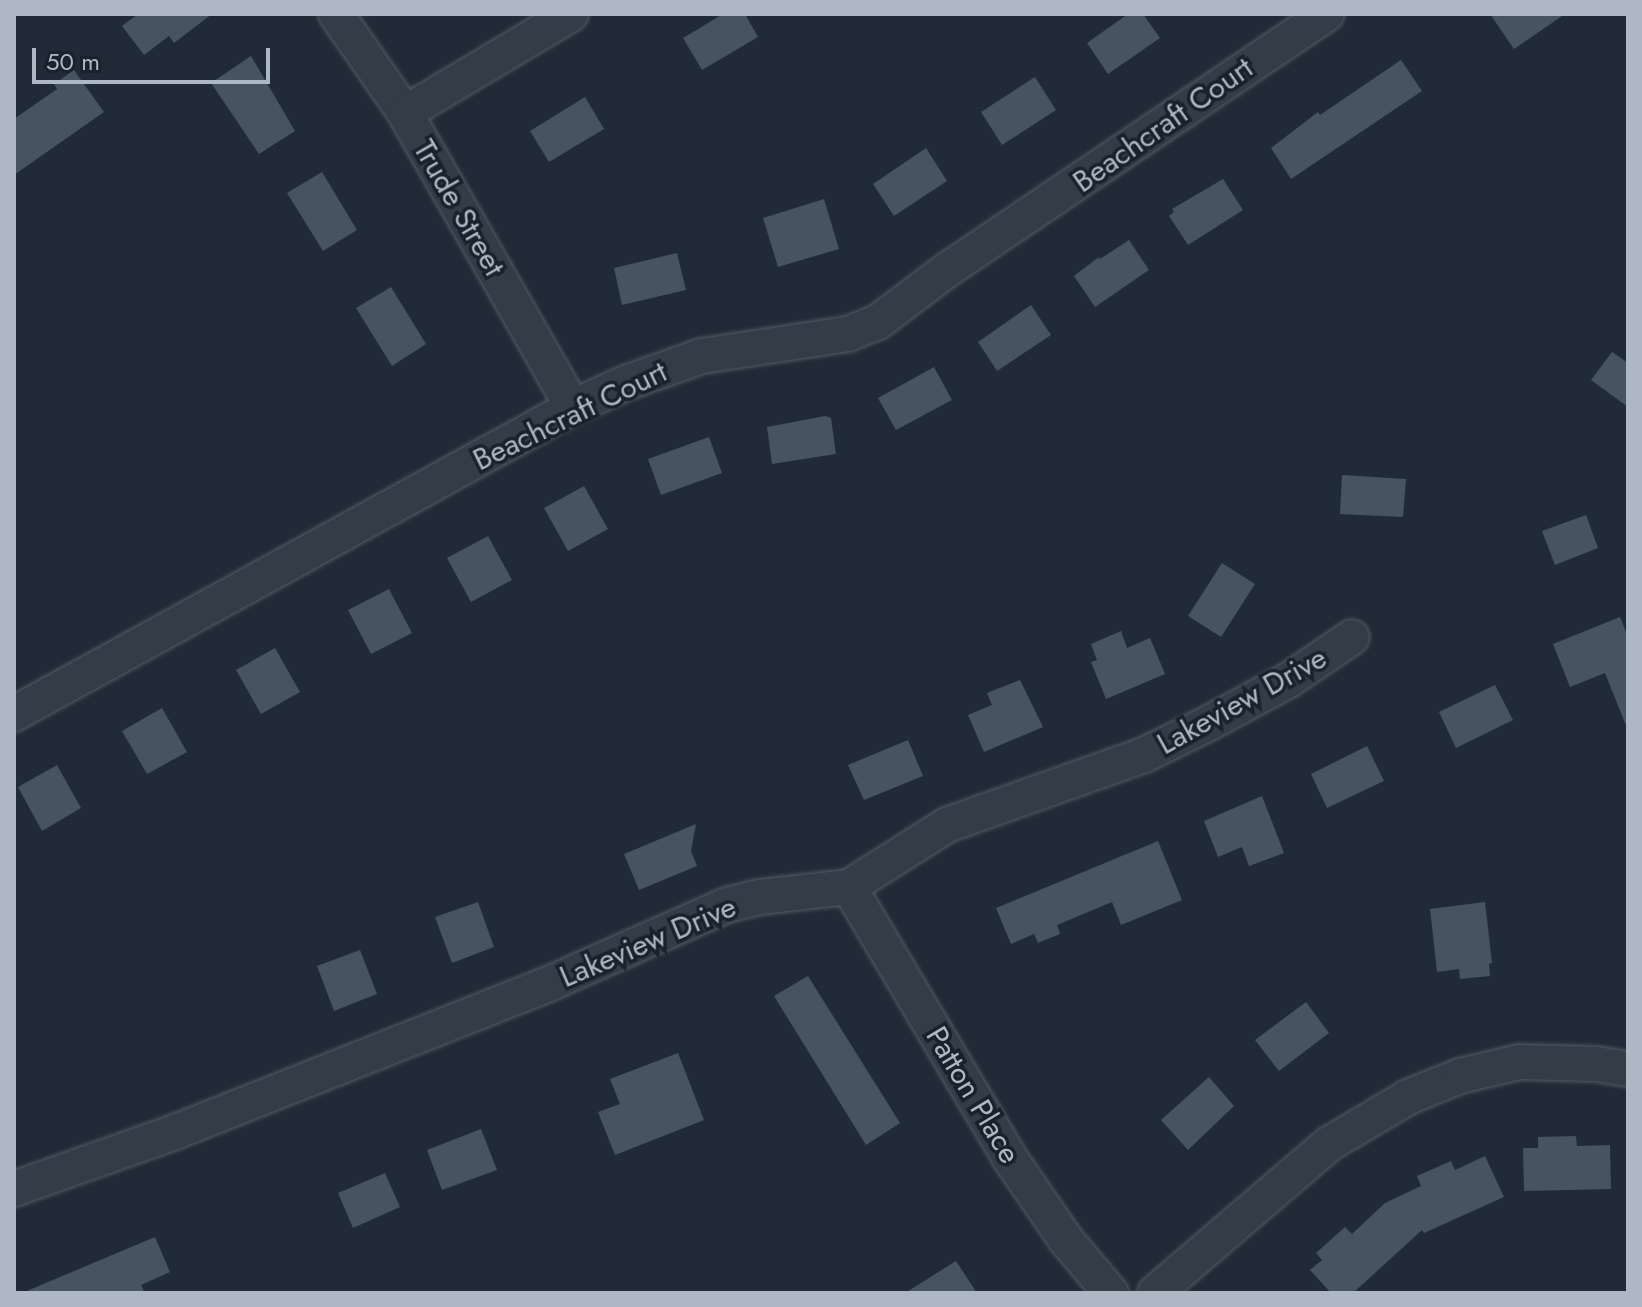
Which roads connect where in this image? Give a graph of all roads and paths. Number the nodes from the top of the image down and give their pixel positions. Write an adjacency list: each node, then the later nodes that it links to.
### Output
1 (336, 14): 4 (street, Trude Street)
2 (571, 14): 4 (street)
3 (1327, 14): 5 (street, Beachcraft Court)
4 (405, 113): 5 (street, Trude Street)
5 (573, 407): 7 (street, Beachcraft Court)
6 (1352, 637): 8 (street, Lakeview Drive)
7 (14, 714)
8 (849, 887): 10 (street, Lakeview Drive); 11 (street, Patton Place)
9 (1628, 1069): 12 (street)
10 (14, 1189)
11 (1111, 1293)
12 (1155, 1293)

